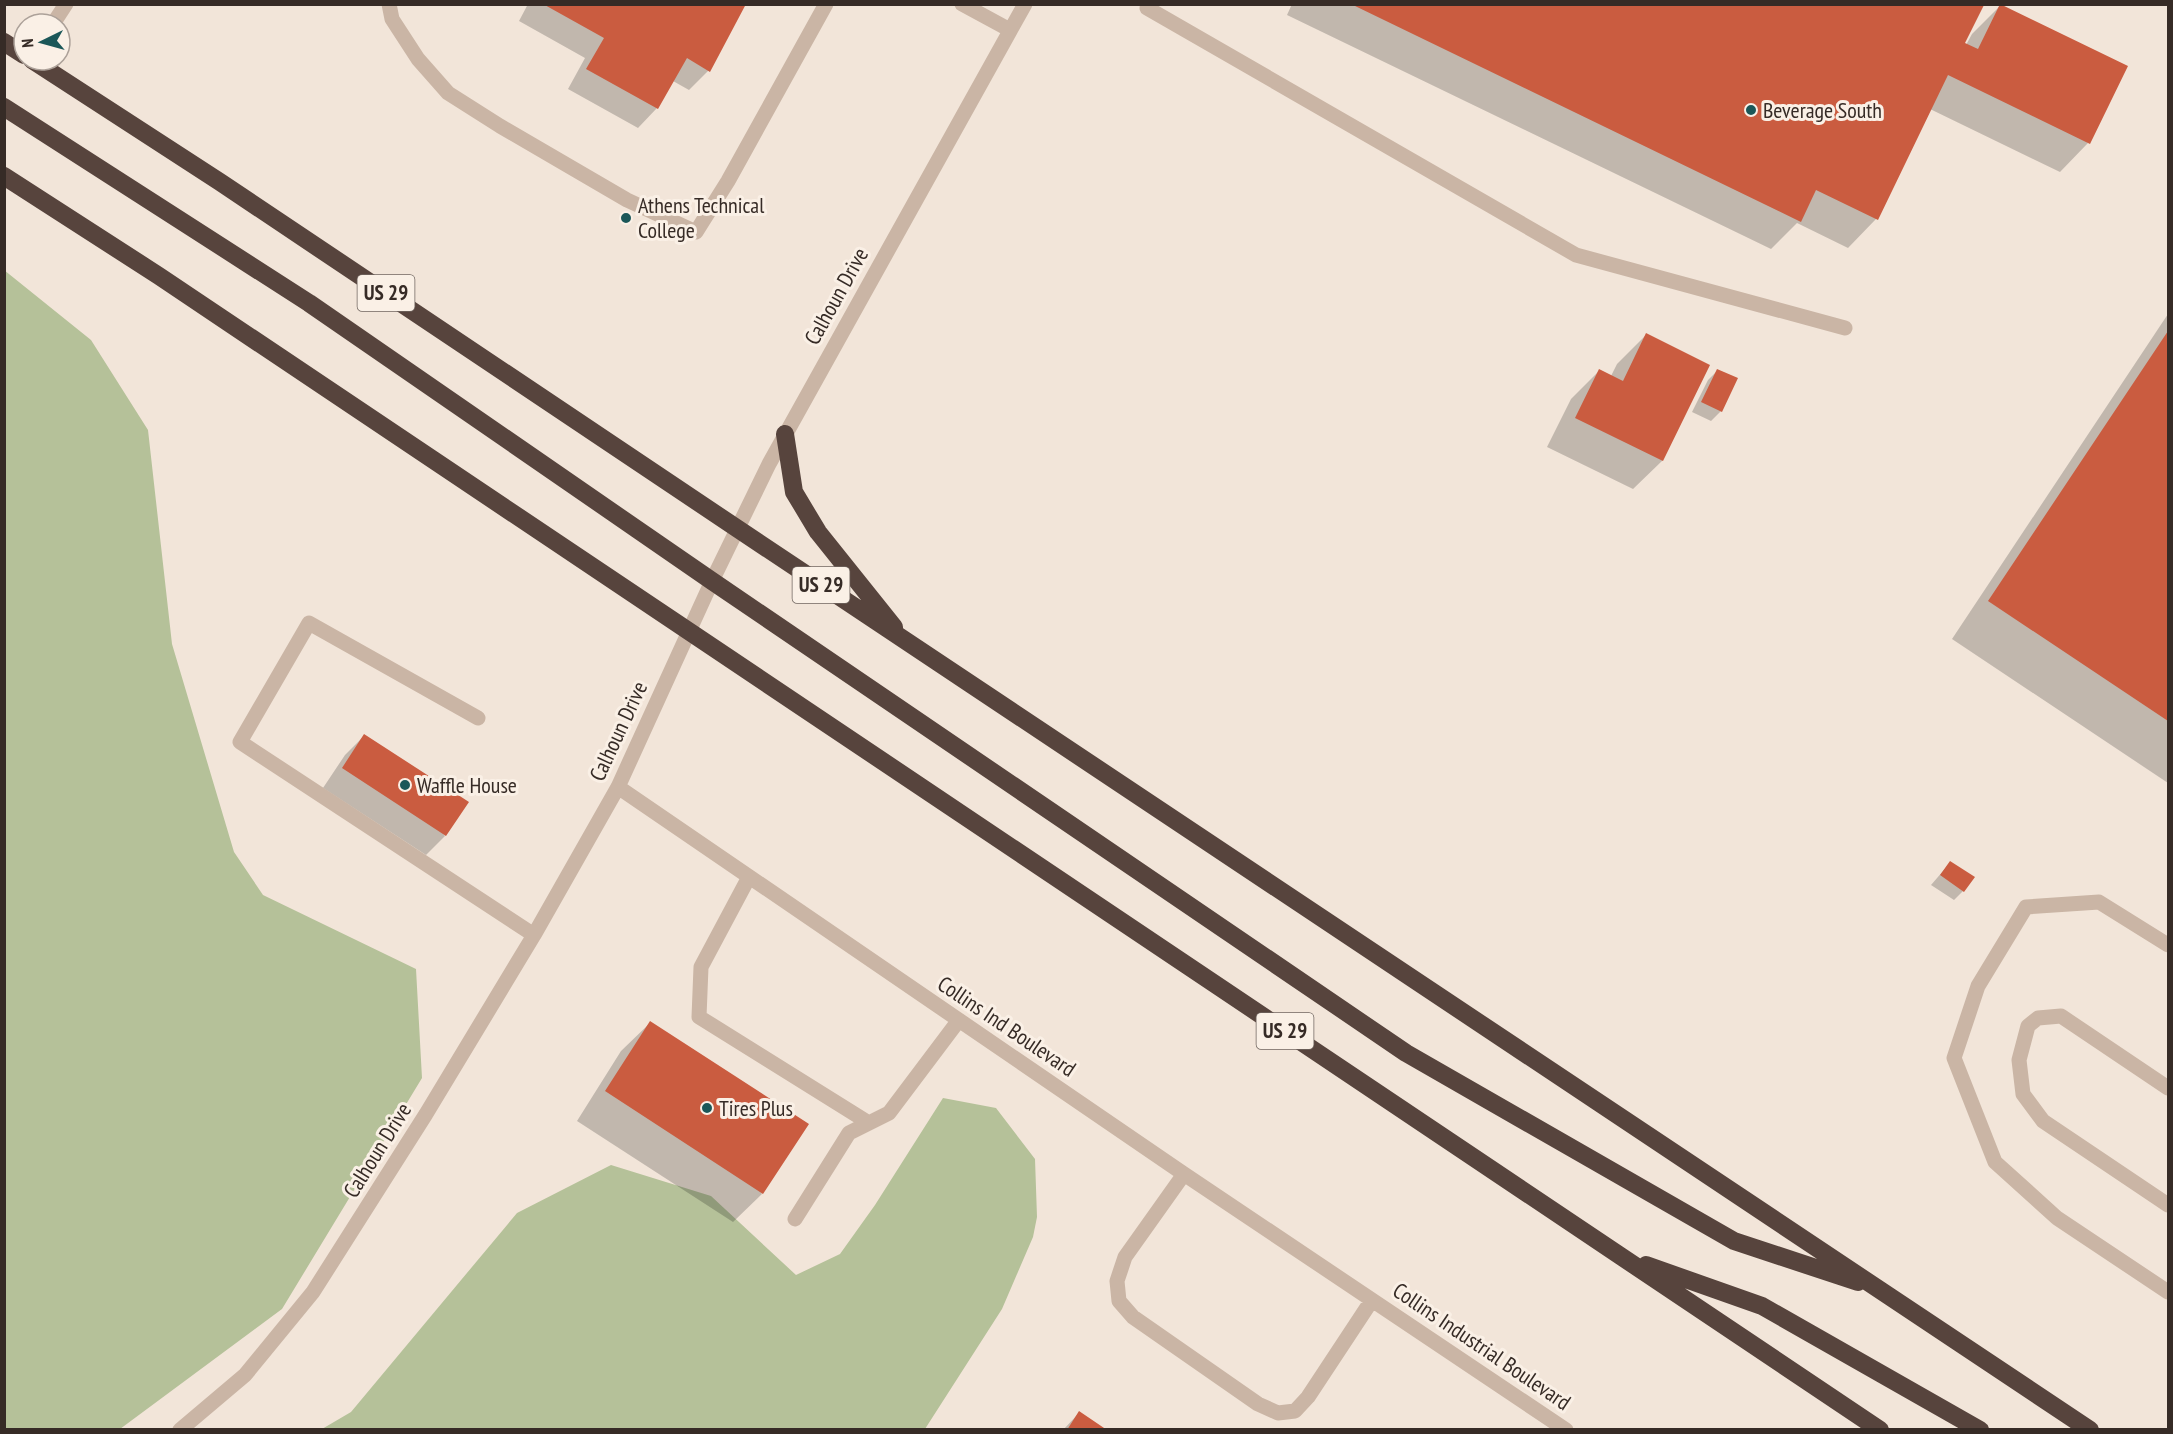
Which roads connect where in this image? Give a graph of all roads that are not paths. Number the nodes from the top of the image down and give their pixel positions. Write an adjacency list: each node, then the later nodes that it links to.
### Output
1 (389, 4): 2 (street)
2 (826, 4)
3 (962, 4): 6 (street)
4 (1024, 4): 6 (street, Calhoun Drive)
5 (1147, 6): 10 (street)
6 (1010, 30): 11 (street, Calhoun Drive)
7 (50, 72): 12 (highway, US 29)
8 (4, 107): 13 (highway)
9 (4, 176): 14 (highway, US 29)
10 (1845, 328)
11 (785, 434): 12 (street, Calhoun Drive); 15 (highway)
12 (738, 530): 13 (street, Calhoun Drive); 15 (highway, US 29)
13 (712, 581): 14 (street, Calhoun Drive); 28 (highway)
14 (689, 633): 17 (street, Calhoun Drive); 27 (highway, US 29)
15 (905, 641): 28 (highway, US 29)
16 (478, 718): 19 (street)
17 (618, 787): 18 (street, Collins Ind Boulevard); 19 (street, Calhoun Drive)
18 (748, 877): 21 (street, Collins Ind Boulevard); 23 (street)
19 (534, 935): 31 (street, Calhoun Drive)
20 (2169, 945): 29 (street)
21 (959, 1020): 23 (street); 24 (street, Collins Ind Boulevard)
22 (2169, 1088): 25 (street)
23 (869, 1123): 26 (street)
24 (1184, 1174): 30 (street, Collins Ind Boulevard); 30 (street)
25 (2169, 1204)
26 (795, 1219)
27 (1622, 1257): 33 (highway, US 29); 34 (highway)
28 (1880, 1289): 35 (highway, US 29)
29 (2169, 1292)
30 (1372, 1300): 32 (street, Collins Industrial Boulevard)
31 (180, 1430)
32 (1566, 1430)
33 (1880, 1430)
34 (1980, 1430)
35 (2090, 1430)

